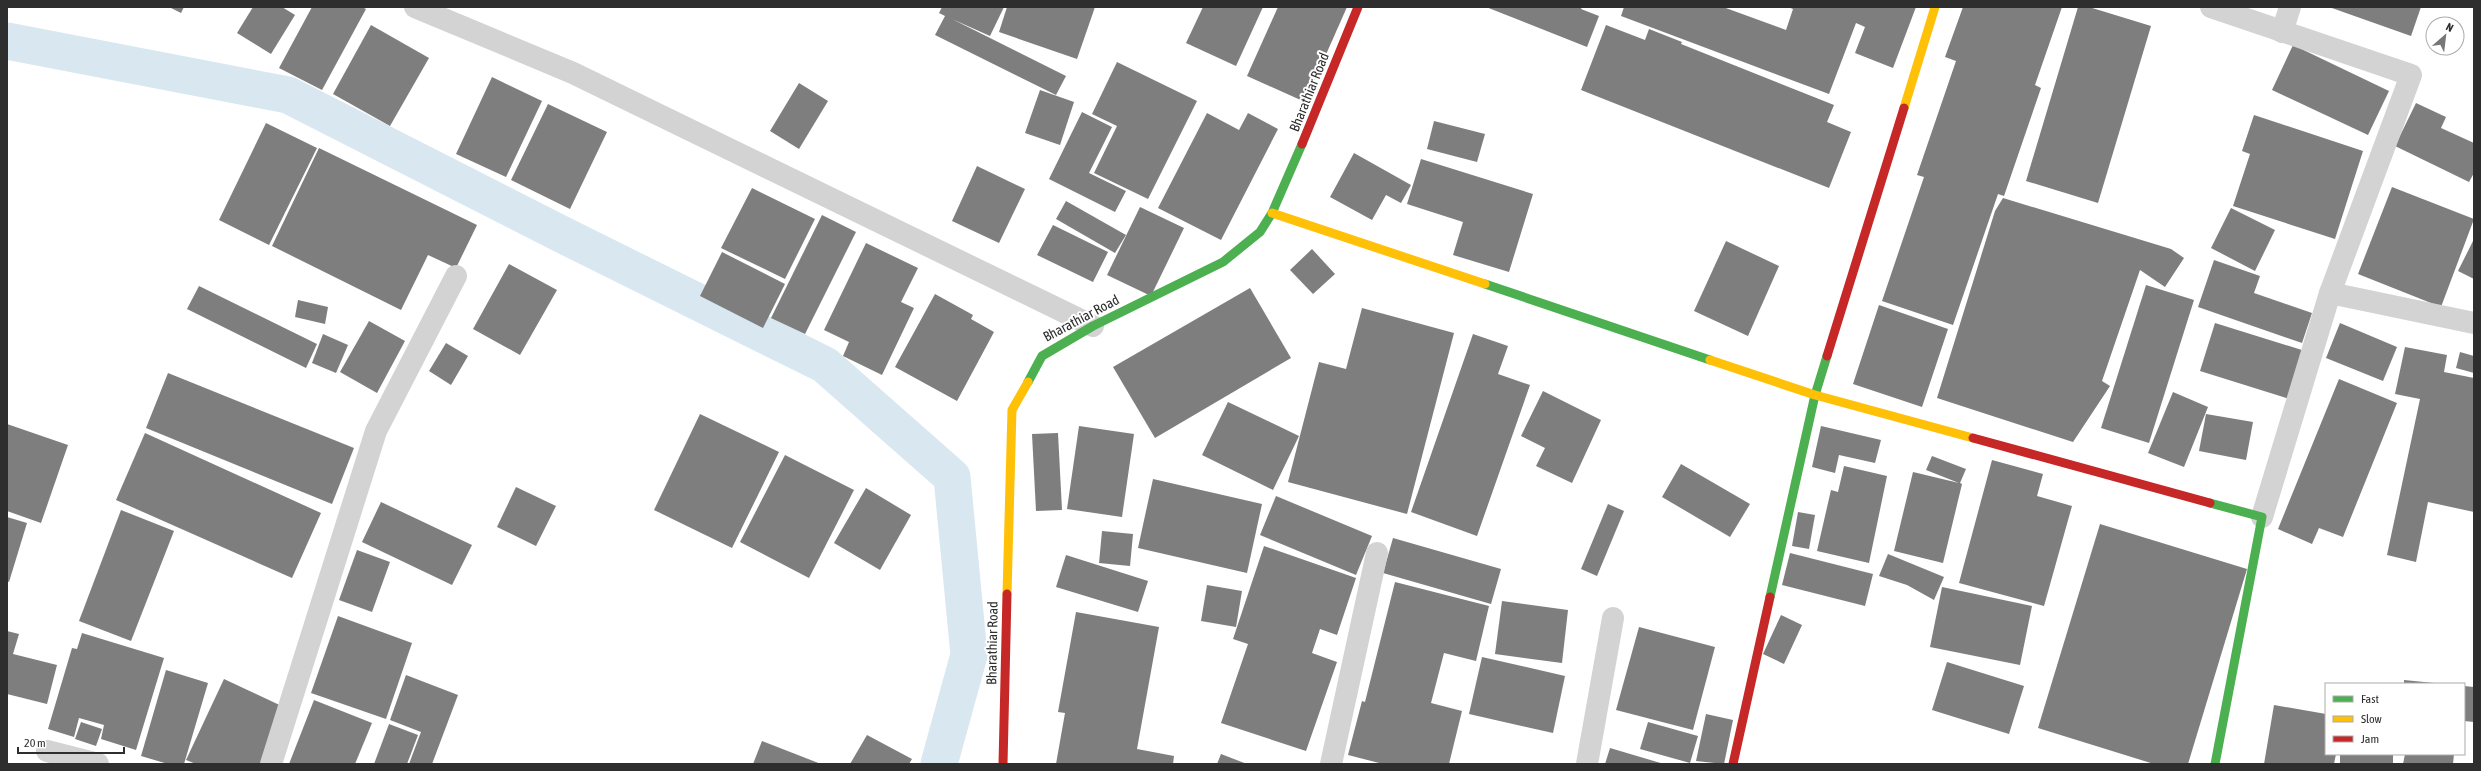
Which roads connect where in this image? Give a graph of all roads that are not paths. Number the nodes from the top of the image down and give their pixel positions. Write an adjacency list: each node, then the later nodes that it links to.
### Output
1 (415, 7): 6 (street)
2 (1358, 7): 8 (street, Bharathiar Road)
3 (1936, 7): 13 (street)
4 (2210, 7): 7 (street)
5 (2290, 7): 7 (street)
6 (447, 13): 12 (street)
7 (2282, 32): 10 (street)
8 (1272, 213): 12 (street, Bharathiar Road); 13 (street)
9 (456, 276): 19 (street)
10 (2330, 293): 11 (street); 14 (street)
11 (2474, 323)
12 (1093, 326): 20 (street, Bharathiar Road)
13 (1815, 395): 14 (street); 23 (street)
14 (2262, 517): 24 (street)
15 (1377, 553): 21 (street)
16 (1613, 618): 22 (street)
17 (47, 751): 18 (street)
18 (98, 764)
19 (270, 764)
20 (1003, 764)
21 (1331, 764)
22 (1587, 764)
23 (1733, 764)
24 (2215, 764)

